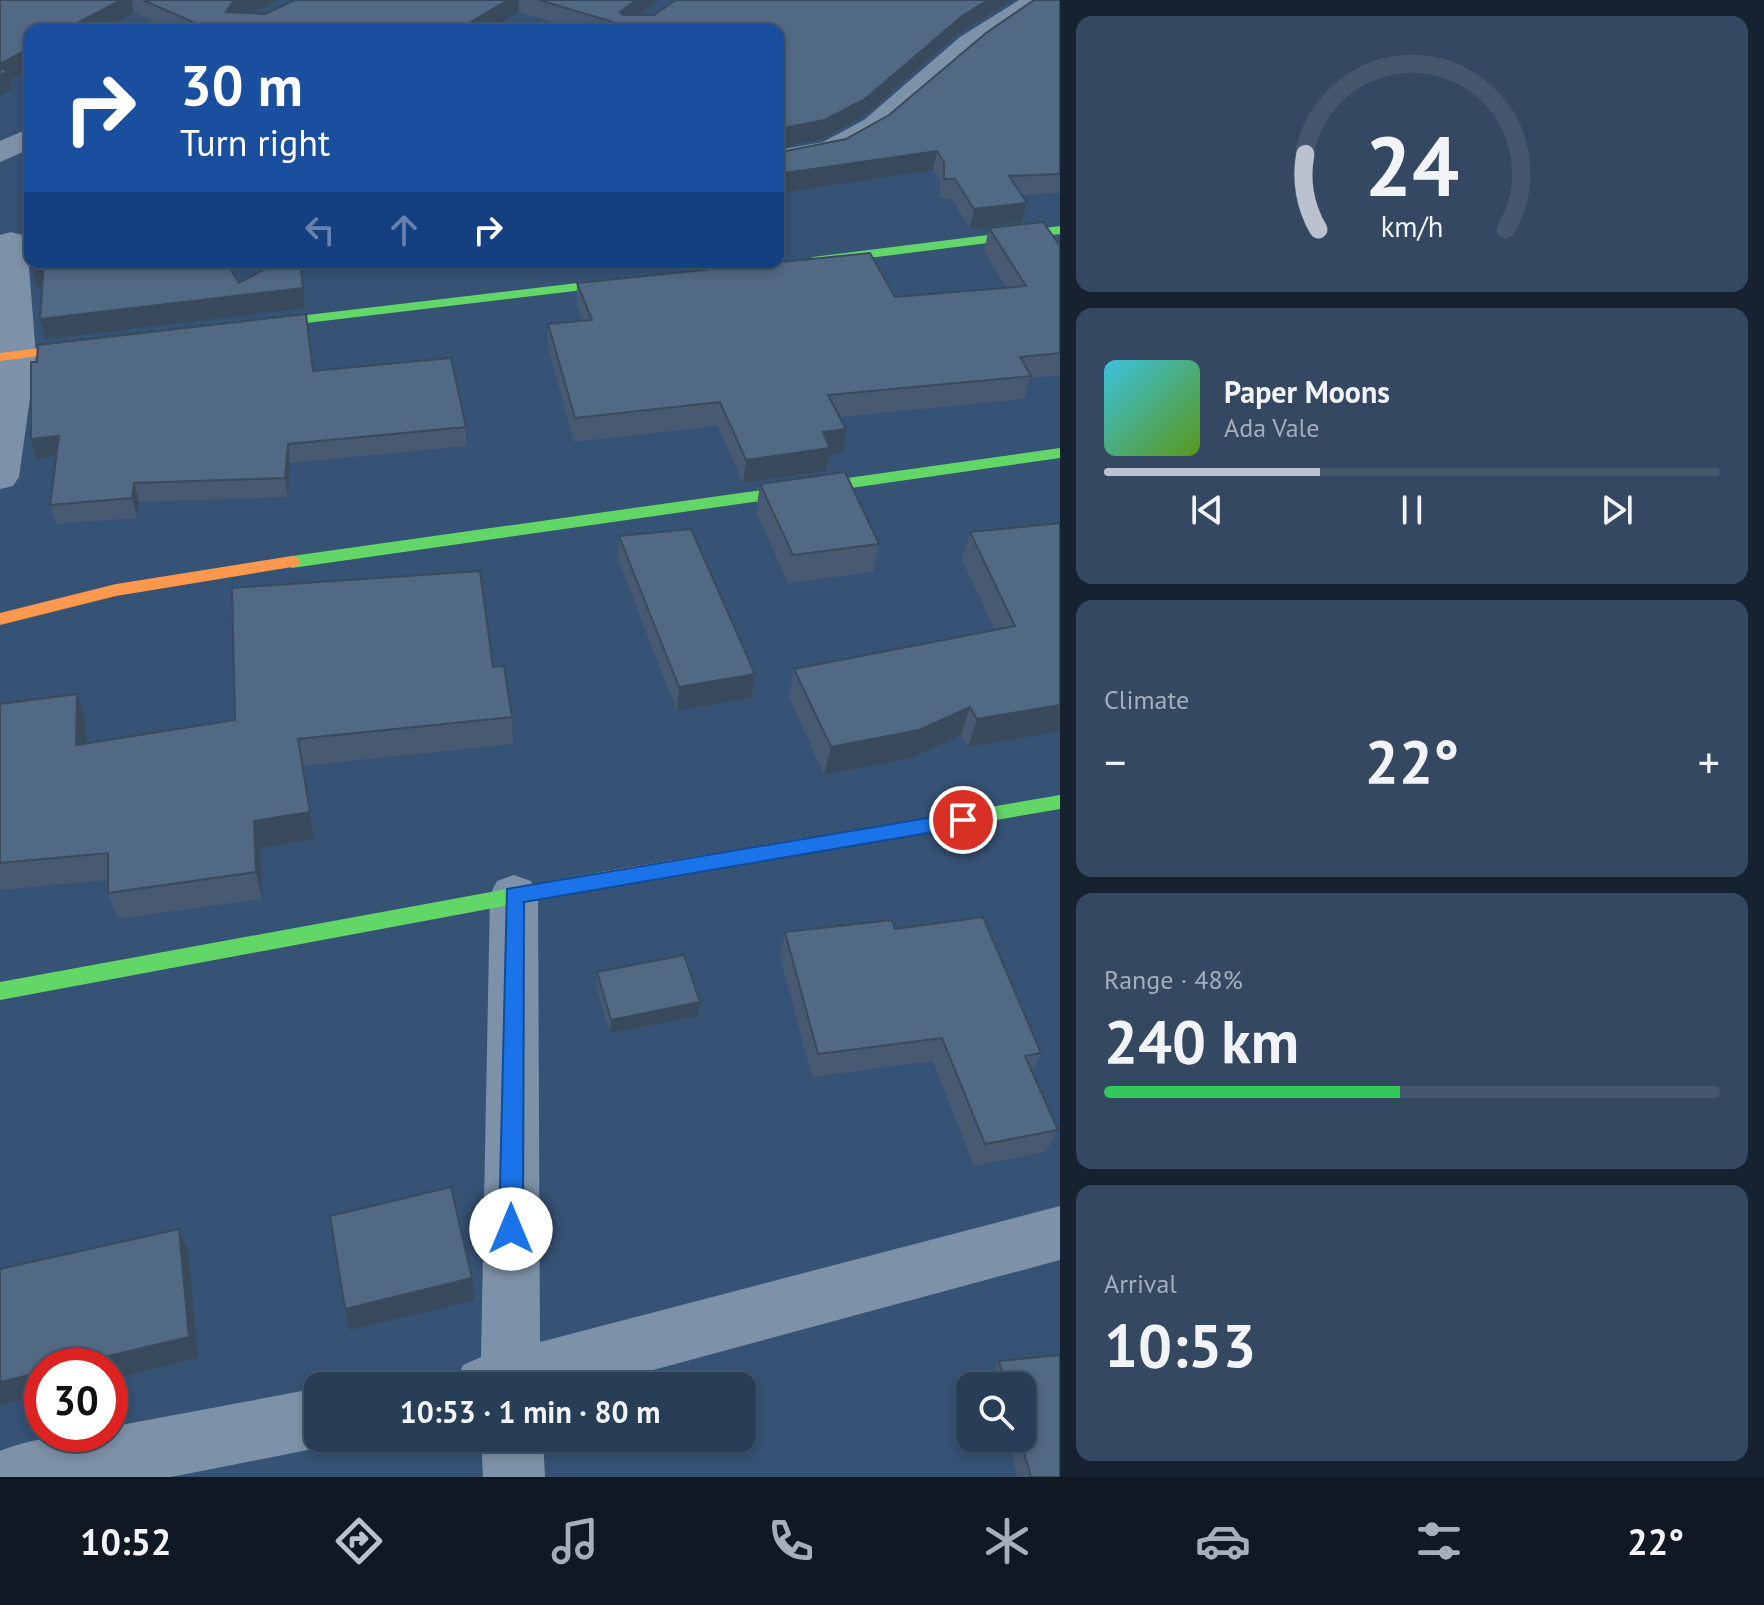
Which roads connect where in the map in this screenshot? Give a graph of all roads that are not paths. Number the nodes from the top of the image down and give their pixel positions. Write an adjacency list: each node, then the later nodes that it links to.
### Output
1 (1037, 0): 4 (street)
2 (24, 140): 3 (street)
3 (0, 153)
4 (784, 158)
5 (1060, 230): 7 (street)
6 (14, 241): 11 (street)
7 (794, 263)
8 (654, 278): 9 (street)
9 (236, 327)
10 (112, 343): 11 (street)
11 (9, 356): 13 (street)
12 (1060, 453): 14 (street)
13 (0, 477)
14 (0, 619)
15 (1060, 802): 16 (street)
16 (514, 895): 17 (street); 19 (street)
17 (0, 991)
18 (1060, 1233): 20 (street)
19 (505, 1372)
20 (592, 1372)
21 (304, 1421): 23 (street)
22 (511, 1452): 24 (street)
23 (12, 1477)
24 (514, 1477)

